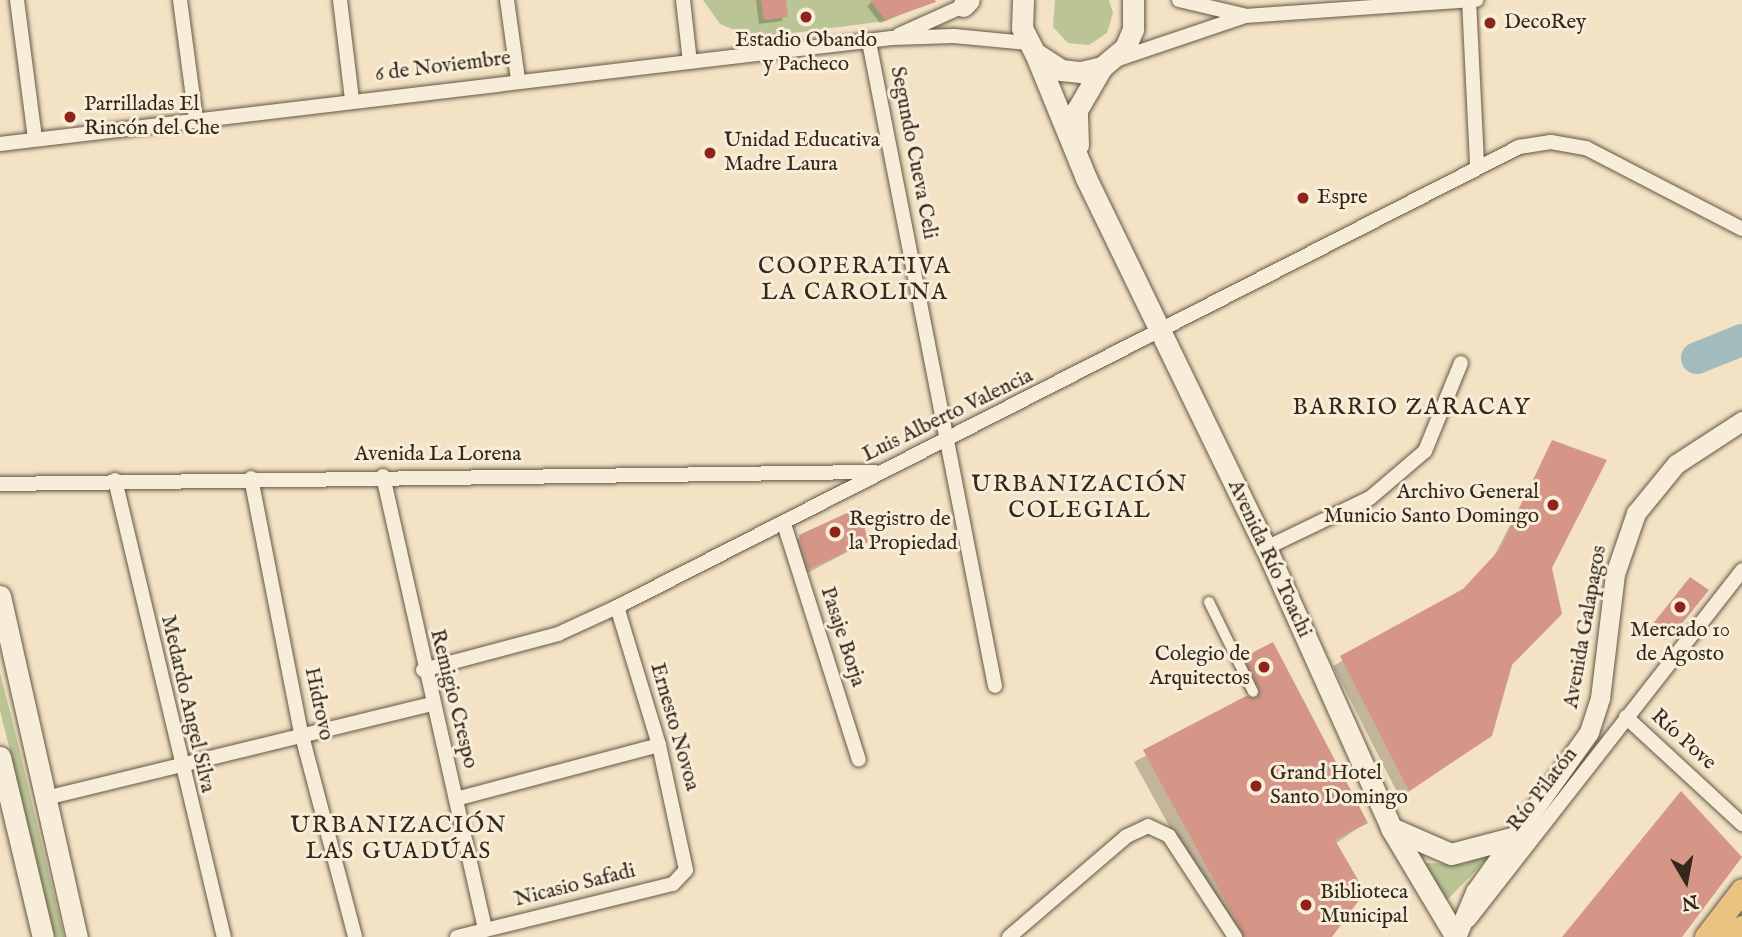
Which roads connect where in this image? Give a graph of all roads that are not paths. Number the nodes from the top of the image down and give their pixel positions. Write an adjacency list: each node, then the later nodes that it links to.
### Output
1 (17, 0): 21 (street)
2 (180, 0): 20 (street)
3 (340, 0): 19 (street)
4 (508, 0): 18 (street)
5 (683, 0): 16 (street)
6 (1023, 0): 15 (main road, Avenida Río Toachi)
7 (1133, 0): 17 (main road, Avenida Río Toachi)
8 (1179, 0): 12 (street)
9 (1469, 0): 10 (street); 12 (street); 23 (street)
10 (1476, 0)
11 (970, 2): 13 (street, 6 de Noviembre)
12 (1245, 16): 17 (street)
13 (892, 38): 14 (street, 6 de Noviembre); 15 (street, 6 de Noviembre)
14 (869, 41): 16 (street, 6 de Noviembre); 29 (street, Segundo Cueva Celi)
15 (1031, 48): 17 (main road); 24 (main road, Avenida Río Toachi)
16 (690, 62): 18 (street, 6 de Noviembre)
17 (1106, 65): 24 (main road, Avenida Río Toachi)
18 (518, 79): 19 (street, 6 de Noviembre)
19 (352, 99): 20 (street, 6 de Noviembre)
20 (196, 120): 21 (street, 6 de Noviembre)
21 (35, 139): 22 (street, 6 de Noviembre)
22 (0, 144)
23 (1477, 164): 25 (street, Luis Alberto Valencia); 26 (street, Luis Alberto Valencia)
24 (1086, 178): 26 (main road, Avenida Río Toachi)
25 (1742, 229)
26 (1161, 333): 29 (street, Luis Alberto Valencia); 36 (main road, Avenida Río Toachi)
27 (1461, 363): 36 (street)
28 (1742, 421): 55 (street, Avenida Galapagos)
29 (947, 443): 30 (street, Luis Alberto Valencia); 42 (street, Segundo Cueva Celi)
30 (876, 472): 31 (street, Avenida La Lorena); 35 (street, Luis Alberto Valencia)
31 (383, 476): 32 (street, Avenida La Lorena); 41 (street, Remigio Crespo)
32 (251, 478): 33 (street, Avenida La Lorena); 46 (street, Hidrovo)
33 (115, 480): 34 (street, Avenida La Lorena); 50 (street, Medardo Angel Silva)
34 (0, 484)
35 (785, 527): 40 (street, Luis Alberto Valencia); 49 (street, Pasaje Borja)
36 (1266, 548): 54 (main road, Avenida Río Toachi)
37 (1742, 570): 45 (street, Río Pilatón)
38 (0, 596): 51 (main road)
39 (1209, 602): 43 (street)
40 (617, 607): 41 (street, Luis Alberto Valencia); 47 (street, Ernesto Novoa)
41 (423, 670): 44 (street, Remigio Crespo)
42 (995, 686)
43 (1253, 692)
44 (433, 704): 46 (street); 52 (street, Remigio Crespo)
45 (1626, 717): 53 (street, Río Pove); 68 (street, Río Pilatón)
46 (301, 732): 50 (street); 64 (street, Hidrovo)
47 (659, 745): 52 (street); 56 (street, Ernesto Novoa)
48 (0, 757): 61 (main road)
49 (859, 760)
50 (179, 765): 51 (street); 63 (street, Medardo Angel Silva)
51 (46, 798): 62 (main road)
52 (456, 799): 59 (street, Remigio Crespo)
53 (1742, 824)
54 (1391, 828): 55 (main road); 68 (main road, Avenida Río Toachi)
55 (1515, 837): 68 (street, Avenida Galapagos)
56 (687, 859): 59 (street, Nicasio Safadi)
57 (1742, 890): 60 (main road)
58 (1742, 912): 60 (main road)
59 (485, 930): 65 (street, Nicasio Safadi)
60 (1724, 934)
61 (43, 937)
62 (77, 937)
63 (224, 937)
64 (355, 937)
65 (457, 937)
66 (1009, 937): 67 (street)
67 (1235, 937)
68 (1456, 937)

